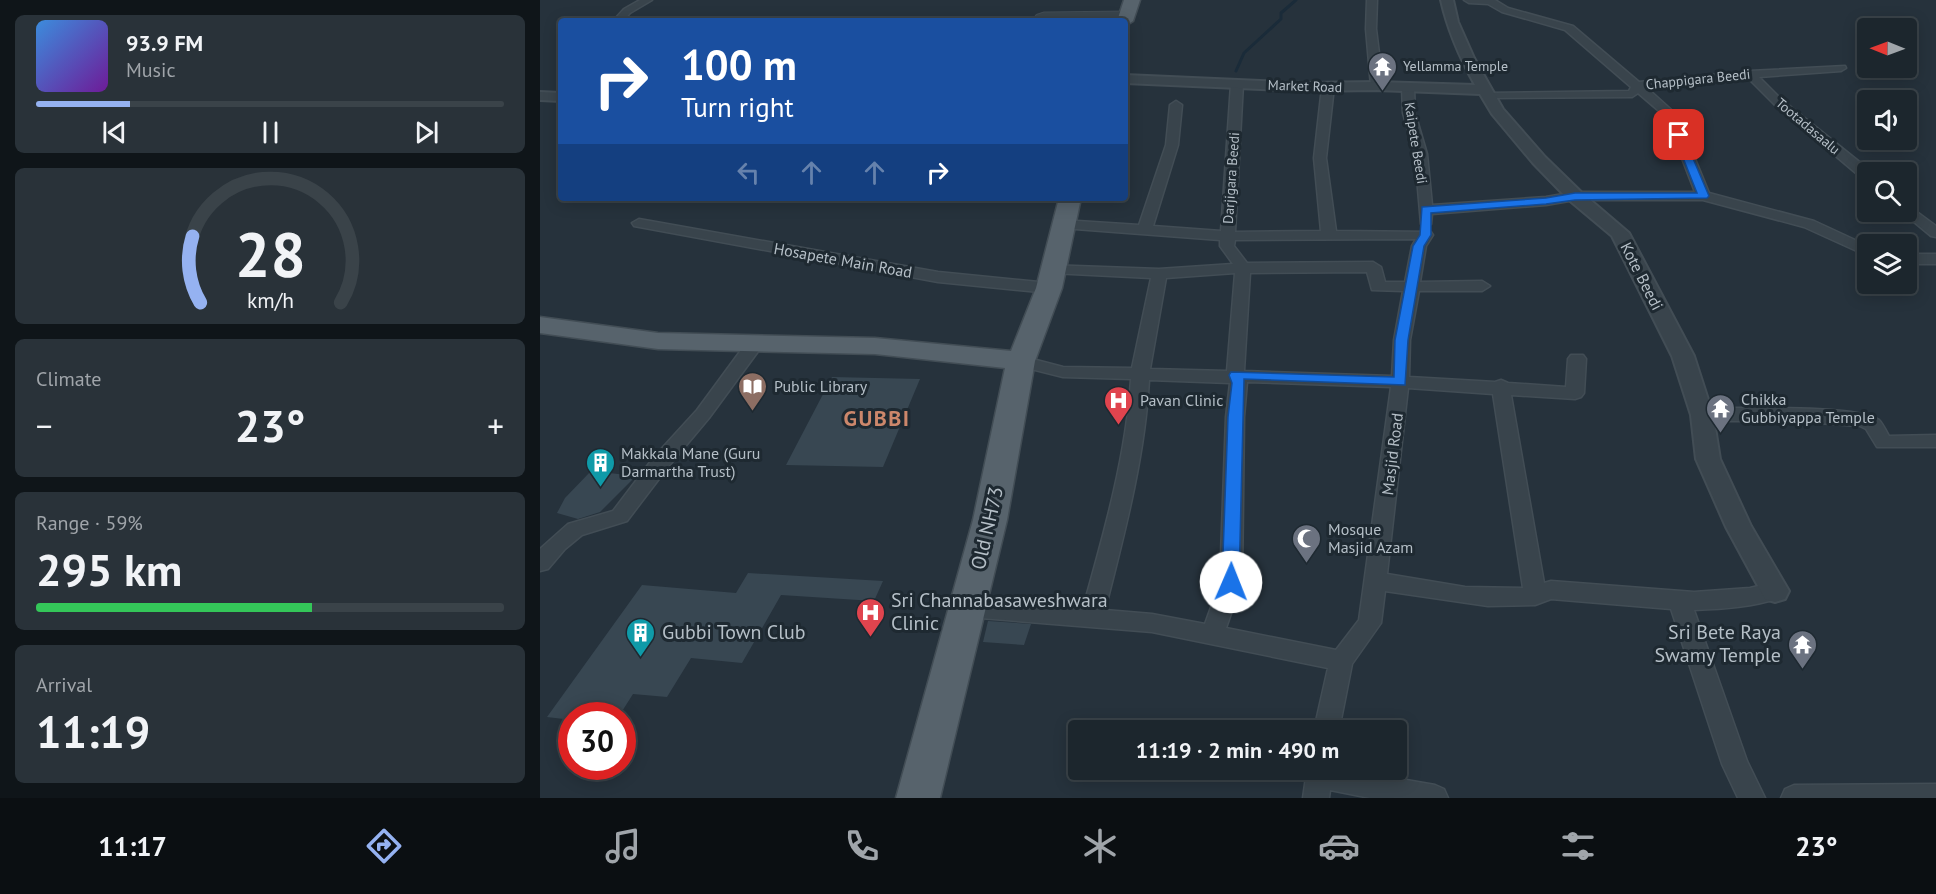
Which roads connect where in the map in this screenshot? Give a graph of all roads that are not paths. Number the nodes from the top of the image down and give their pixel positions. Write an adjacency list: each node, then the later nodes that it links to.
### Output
1 (647, 0): 6 (street)
2 (1372, 0): 13 (street)
3 (1447, 0): 16 (street, Kote Beedi)
4 (1469, 0): 12 (street)
5 (1128, 12): 7 (lane)
6 (621, 18)
7 (1038, 18)
8 (1841, 68): 9 (street, Chappigara Beedi)
9 (1750, 74): 12 (street, Chappigara Beedi); 20 (street, Tootadasaalu)
10 (1128, 79): 11 (street, Market Road)
11 (1237, 84): 14 (street, Market Road); 32 (street, Darjigara Beedi)
12 (1638, 85): 16 (street, Chappigara Beedi); 22 (street)
13 (1377, 86): 14 (street, Market Road); 15 (street, Market Road)
14 (1328, 87): 30 (street)
15 (1408, 88): 16 (street, Market Road); 24 (street, Kaipete Beedi)
16 (1487, 93): 21 (street, Kote Beedi)
17 (540, 96): 18 (street)
18 (558, 97)
19 (1176, 105): 28 (street)
20 (1857, 167)
21 (1575, 196): 22 (street); 24 (street); 49 (street, Kote Beedi)
22 (1703, 196): 33 (street)
23 (1069, 201): 27 (main road, Old NH73)
24 (1426, 210): 31 (street, Kaipete Beedi)
25 (1917, 217): 29 (street)
26 (639, 223): 38 (street, Hosapete Main Road)
27 (1062, 224): 28 (street); 38 (main road, Old NH73)
28 (1145, 230): 32 (street)
29 (1936, 233)
30 (1329, 235): 31 (street); 32 (street)
31 (1426, 235): 39 (street, Masjid Road)
32 (1228, 236): 36 (street, Darjigara Beedi)
33 (1857, 247)
34 (1917, 259): 35 (street)
35 (1936, 260)
36 (1242, 268): 37 (street, Hosapete Main Road); 39 (street, Hosapete Main Road); 46 (street)
37 (1159, 274): 38 (street, Hosapete Main Road); 45 (street)
38 (1050, 278): 44 (main road, Old NH73)
39 (1411, 285): 40 (street); 47 (street, Masjid Road)
40 (1482, 286)
41 (540, 325): 42 (main road)
42 (756, 342): 44 (main road); 51 (street)
43 (1577, 359): 48 (street)
44 (1021, 361): 45 (street); 56 (main road, Old NH73)
45 (1140, 374): 46 (street); 57 (street)
46 (1235, 375): 47 (street); 58 (street)
47 (1400, 382): 48 (street); 52 (street, Masjid Road)
48 (1501, 386): 54 (street)
49 (1702, 415): 50 (street); 53 (street, Kote Beedi)
50 (1934, 443)
51 (540, 563)
52 (1377, 581): 54 (street); 59 (street, Masjid Road)
53 (1775, 591): 55 (street)
54 (1535, 596): 55 (street)
55 (1679, 600): 65 (street)
56 (968, 608): 57 (street); 63 (main road, Old NH73)
57 (1092, 618): 58 (street)
58 (1212, 636): 59 (street)
59 (1341, 662): 60 (street, Masjid Road)
60 (1330, 720)
61 (1318, 781): 64 (street)
62 (1936, 797): 66 (street)
63 (918, 798)
64 (1435, 798)
65 (1752, 798)
66 (1794, 798)

